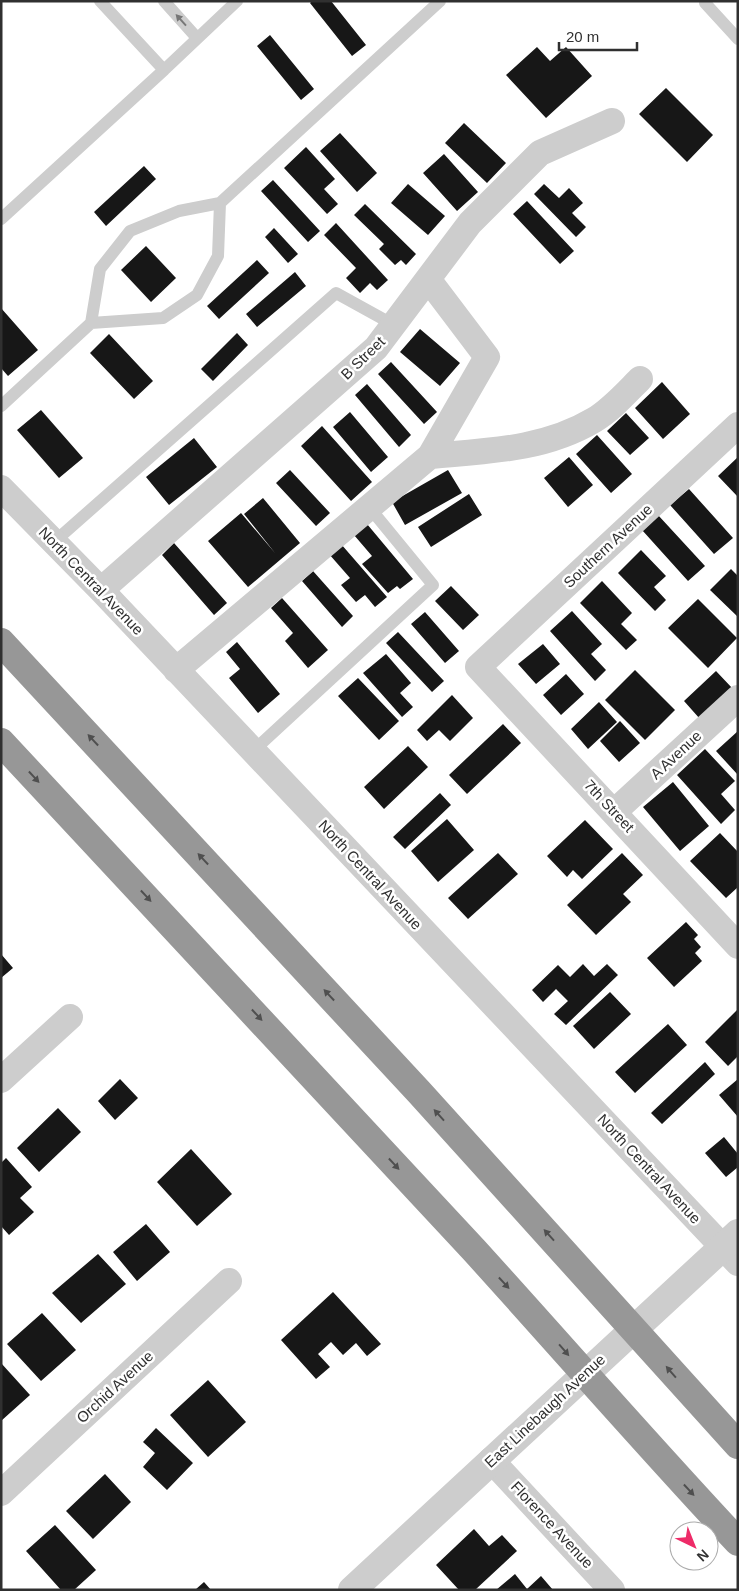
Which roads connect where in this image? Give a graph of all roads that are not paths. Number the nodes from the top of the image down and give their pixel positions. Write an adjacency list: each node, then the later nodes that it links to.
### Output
1 (100, 1): 8 (lane)
2 (164, 1): 6 (lane, one-way to 2)
3 (237, 1): 6 (lane)
4 (440, 1): 10 (lane)
5 (707, 1): 7 (lane)
6 (198, 38): 8 (lane)
7 (738, 39)
8 (164, 70): 11 (lane)
9 (612, 121): 12 (street, B Street)
10 (220, 203): 13 (lane); 13 (lane)
11 (1, 220)
12 (428, 279): 14 (street, B Street); 18 (street)
13 (90, 323): 16 (lane)
14 (394, 325): 21 (lane); 22 (street, B Street)
15 (640, 379): 18 (street)
16 (1, 406)
17 (738, 425): 24 (street, Southern Avenue)
18 (430, 456): 20 (street)
19 (1, 488): 21 (street, North Central Avenue)
20 (369, 507): 25 (street); 28 (lane)
21 (54, 542): 22 (street, North Central Avenue)
22 (101, 590): 25 (street, North Central Avenue)
23 (1, 642): 35 (highway, one-way to 23)
24 (478, 668): 29 (street, 7th Street)
25 (176, 670): 28 (street, North Central Avenue)
26 (738, 698): 29 (street, A Avenue)
27 (1, 742): 38 (highway, one-way to 38)
28 (253, 751): 33 (street, North Central Avenue)
29 (614, 812): 30 (street, 7th Street)
30 (736, 941)
31 (70, 1017): 32 (street)
32 (1, 1080)
33 (733, 1247): 36 (street, East Linebaugh Avenue)
34 (229, 1281): 37 (street, Orchid Avenue)
35 (738, 1445)
36 (492, 1460): 39 (street, East Linebaugh Avenue); 40 (street, Florence Avenue)
37 (1, 1493)
38 (738, 1542)
39 (352, 1590)
40 (612, 1590)

